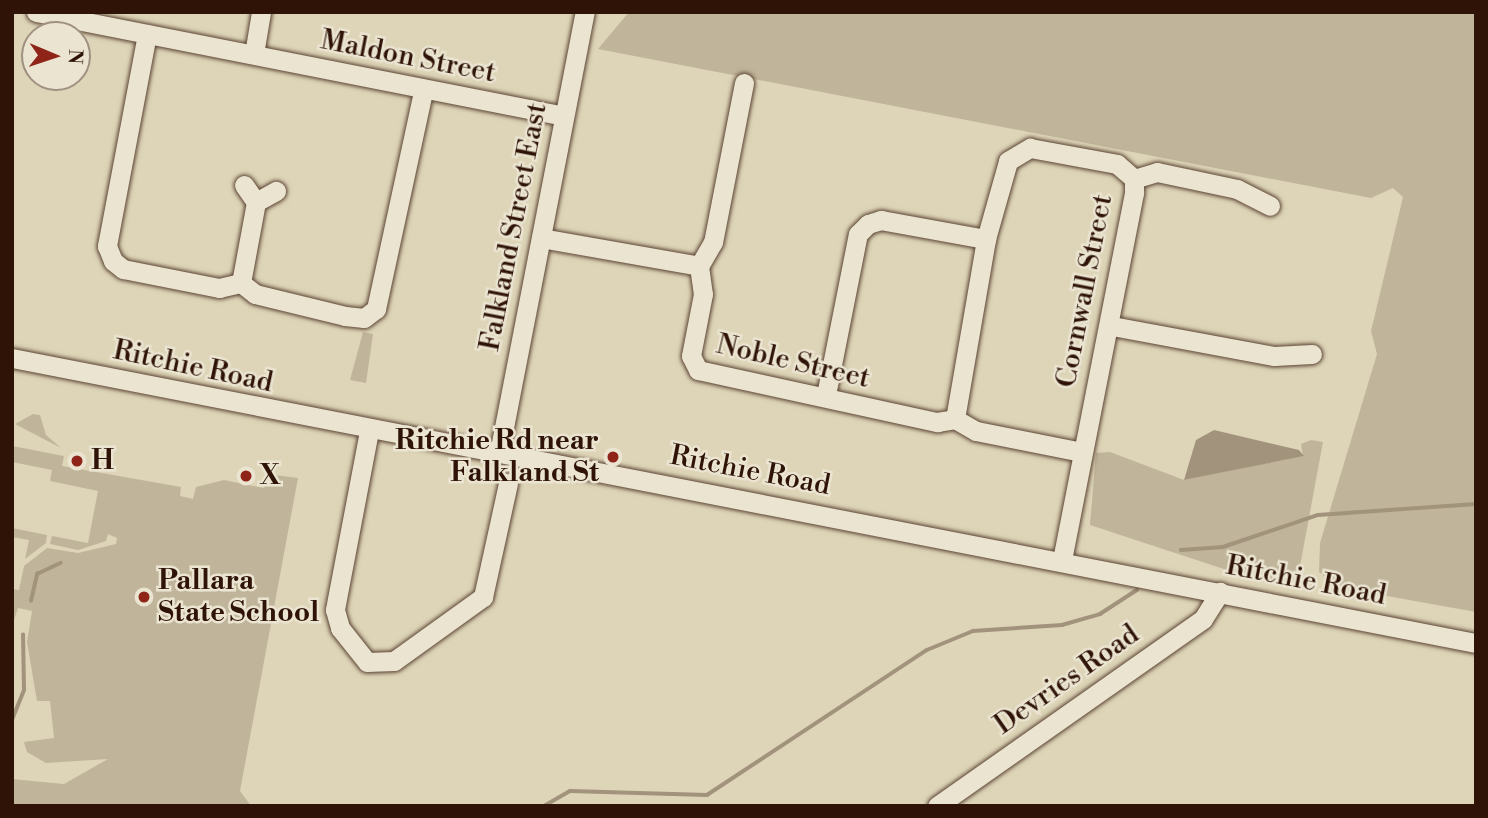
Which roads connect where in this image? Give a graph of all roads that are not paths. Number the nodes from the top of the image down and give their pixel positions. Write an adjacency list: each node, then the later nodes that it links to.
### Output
1 (36, 12): 4 (street, Maldon Street)
2 (261, 12): 5 (street)
3 (585, 12): 8 (street, Falkland Street East)
4 (147, 34): 5 (street, Maldon Street); 17 (street)
5 (254, 54): 7 (street, Maldon Street)
6 (744, 83): 16 (street, Noble Street)
7 (423, 91): 8 (street, Maldon Street); 17 (street)
8 (564, 116): 14 (street, Falkland Street East)
9 (1134, 179): 13 (street); 15 (street, Cornwall Street); 18 (street, Cornwall Street)
10 (244, 185): 12 (street)
11 (276, 191): 12 (street)
12 (256, 202): 17 (street)
13 (1270, 206)
14 (541, 237): 16 (street); 25 (street, Falkland Street East)
15 (986, 239): 21 (street); 22 (street, Cornwall Street)
16 (699, 266): 21 (street, Noble Street)
17 (241, 283)
18 (1112, 326): 19 (street); 24 (street, Cornwall Street)
19 (1312, 354)
20 (12, 358): 23 (street, Ritchie Road)
21 (826, 395): 22 (street, Noble Street)
22 (955, 419): 24 (street, Noble Street)
23 (369, 431): 25 (street, Ritchie Road); 26 (street)
24 (1082, 452): 27 (street, Cornwall Street)
25 (499, 453): 27 (street, Ritchie Road)
26 (508, 483)
27 (1062, 561): 28 (street, Ritchie Road)
28 (1220, 592): 29 (street, Ritchie Road); 30 (street, Devries Road)
29 (1476, 643)
30 (937, 806)

